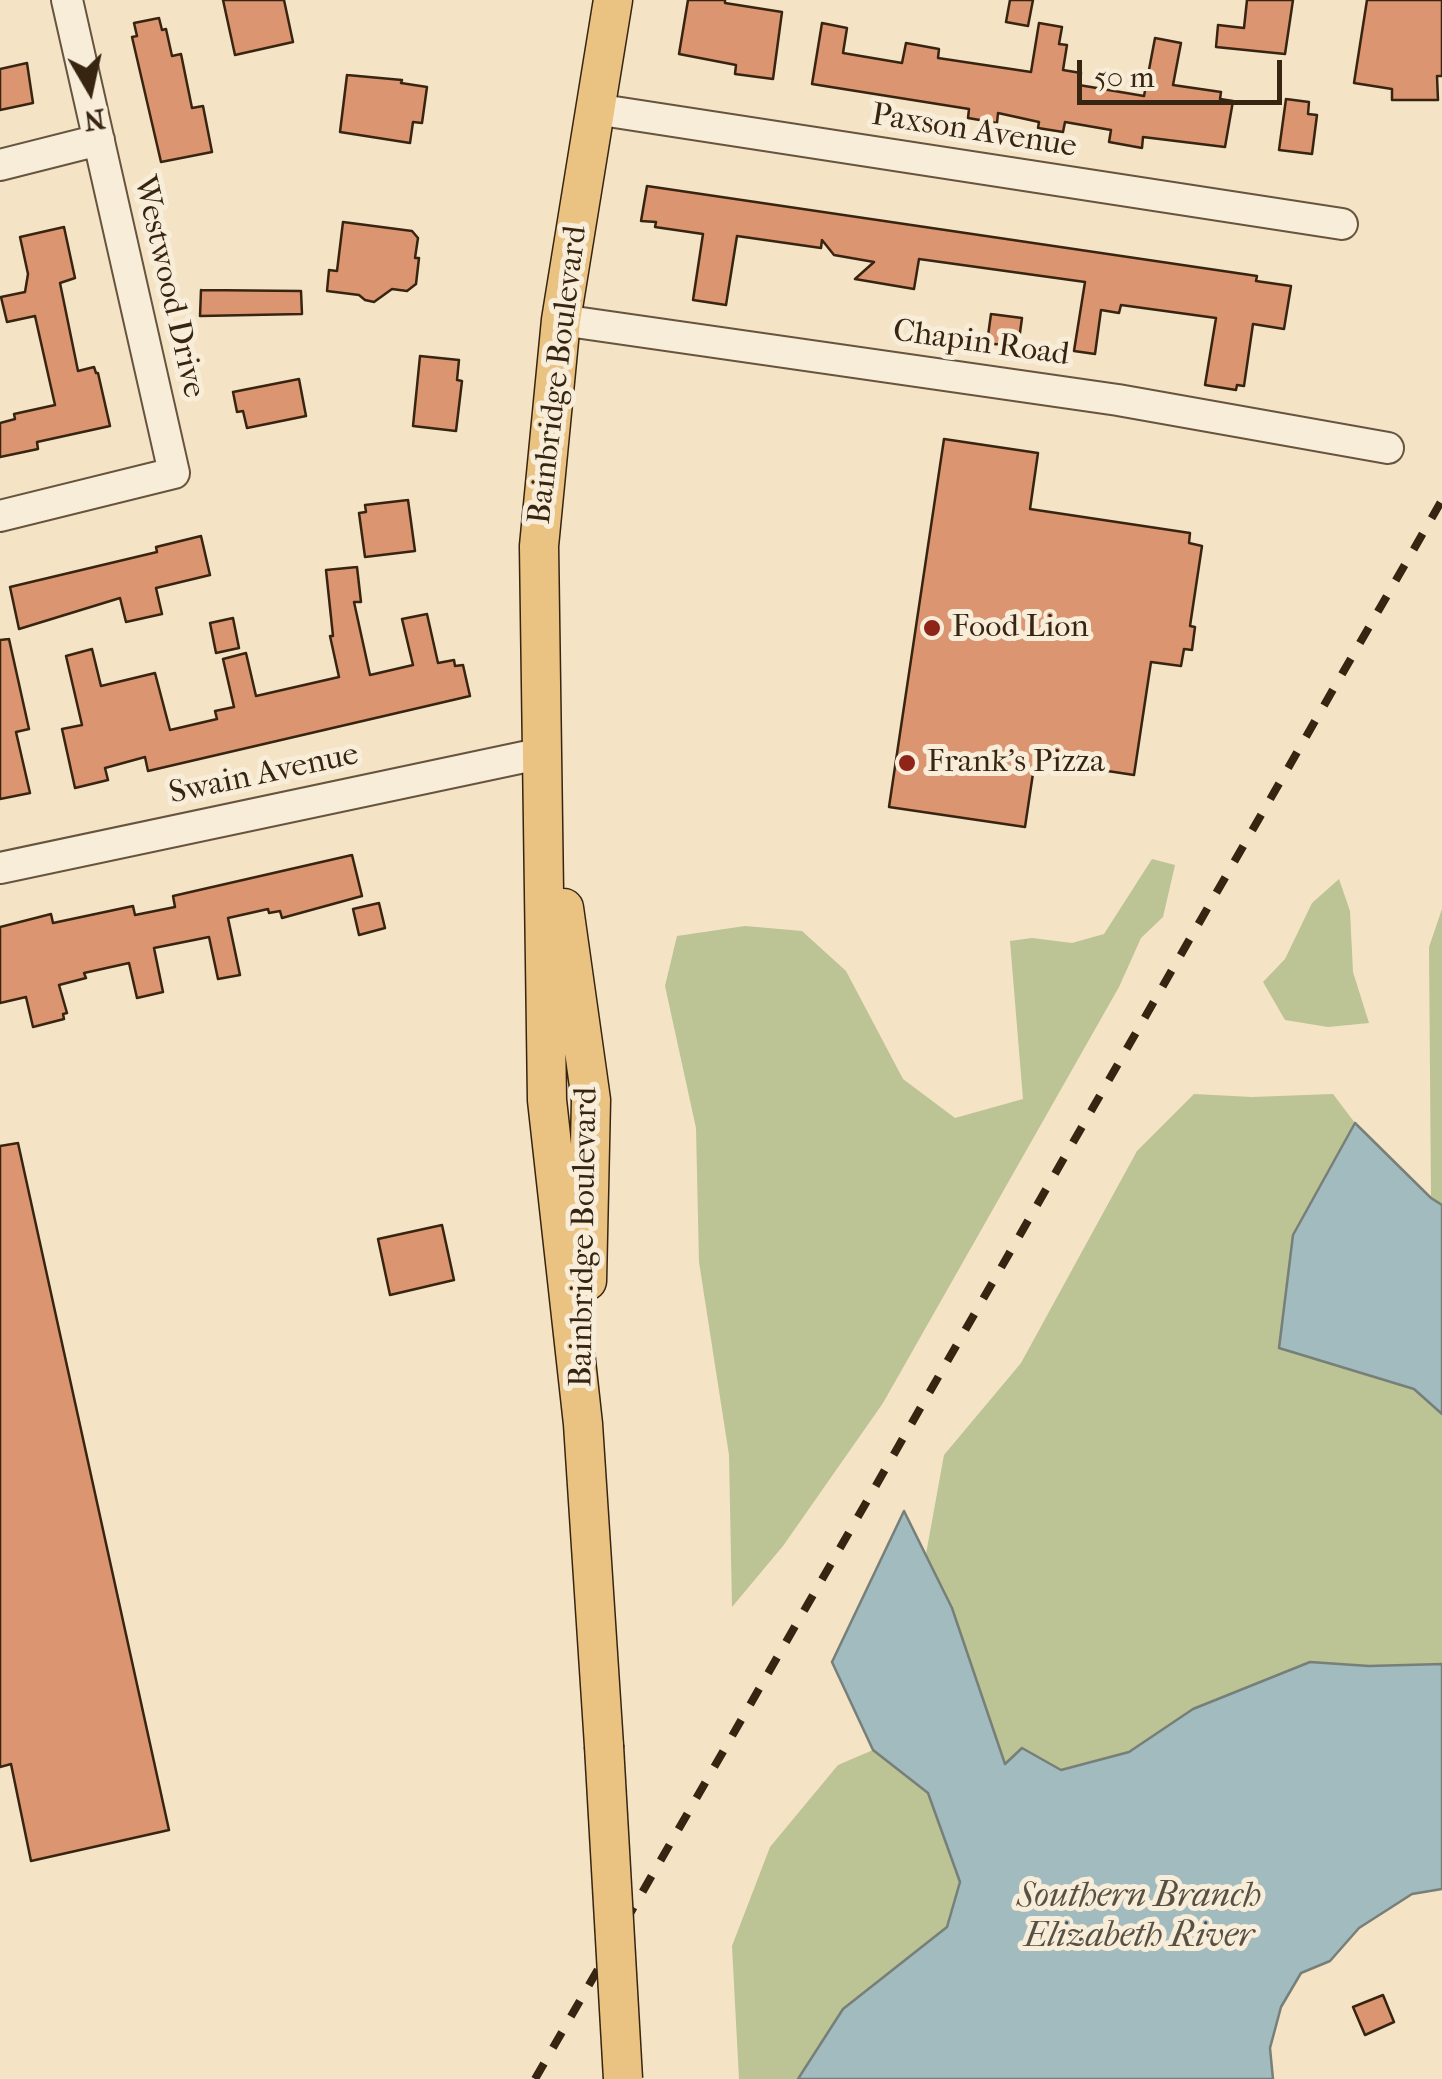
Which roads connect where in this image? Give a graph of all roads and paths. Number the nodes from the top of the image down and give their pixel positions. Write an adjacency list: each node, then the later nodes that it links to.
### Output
1 (66, 0): 4 (street, Westwood Drive)
2 (613, 0): 3 (main road, Bainbridge Boulevard)
3 (595, 108): 6 (street, Paxson Avenue); 7 (main road, Bainbridge Boulevard)
4 (99, 140): 5 (street); 9 (street, Westwood Drive)
5 (0, 165)
6 (1342, 224)
7 (561, 320): 8 (street, Chapin Road); 10 (main road, Bainbridge Boulevard)
8 (1388, 448)
9 (0, 516)
10 (543, 754): 11 (street, Swain Avenue); 12 (main road, Bainbridge Boulevard, bridge)
11 (0, 868)
12 (623, 2079)

